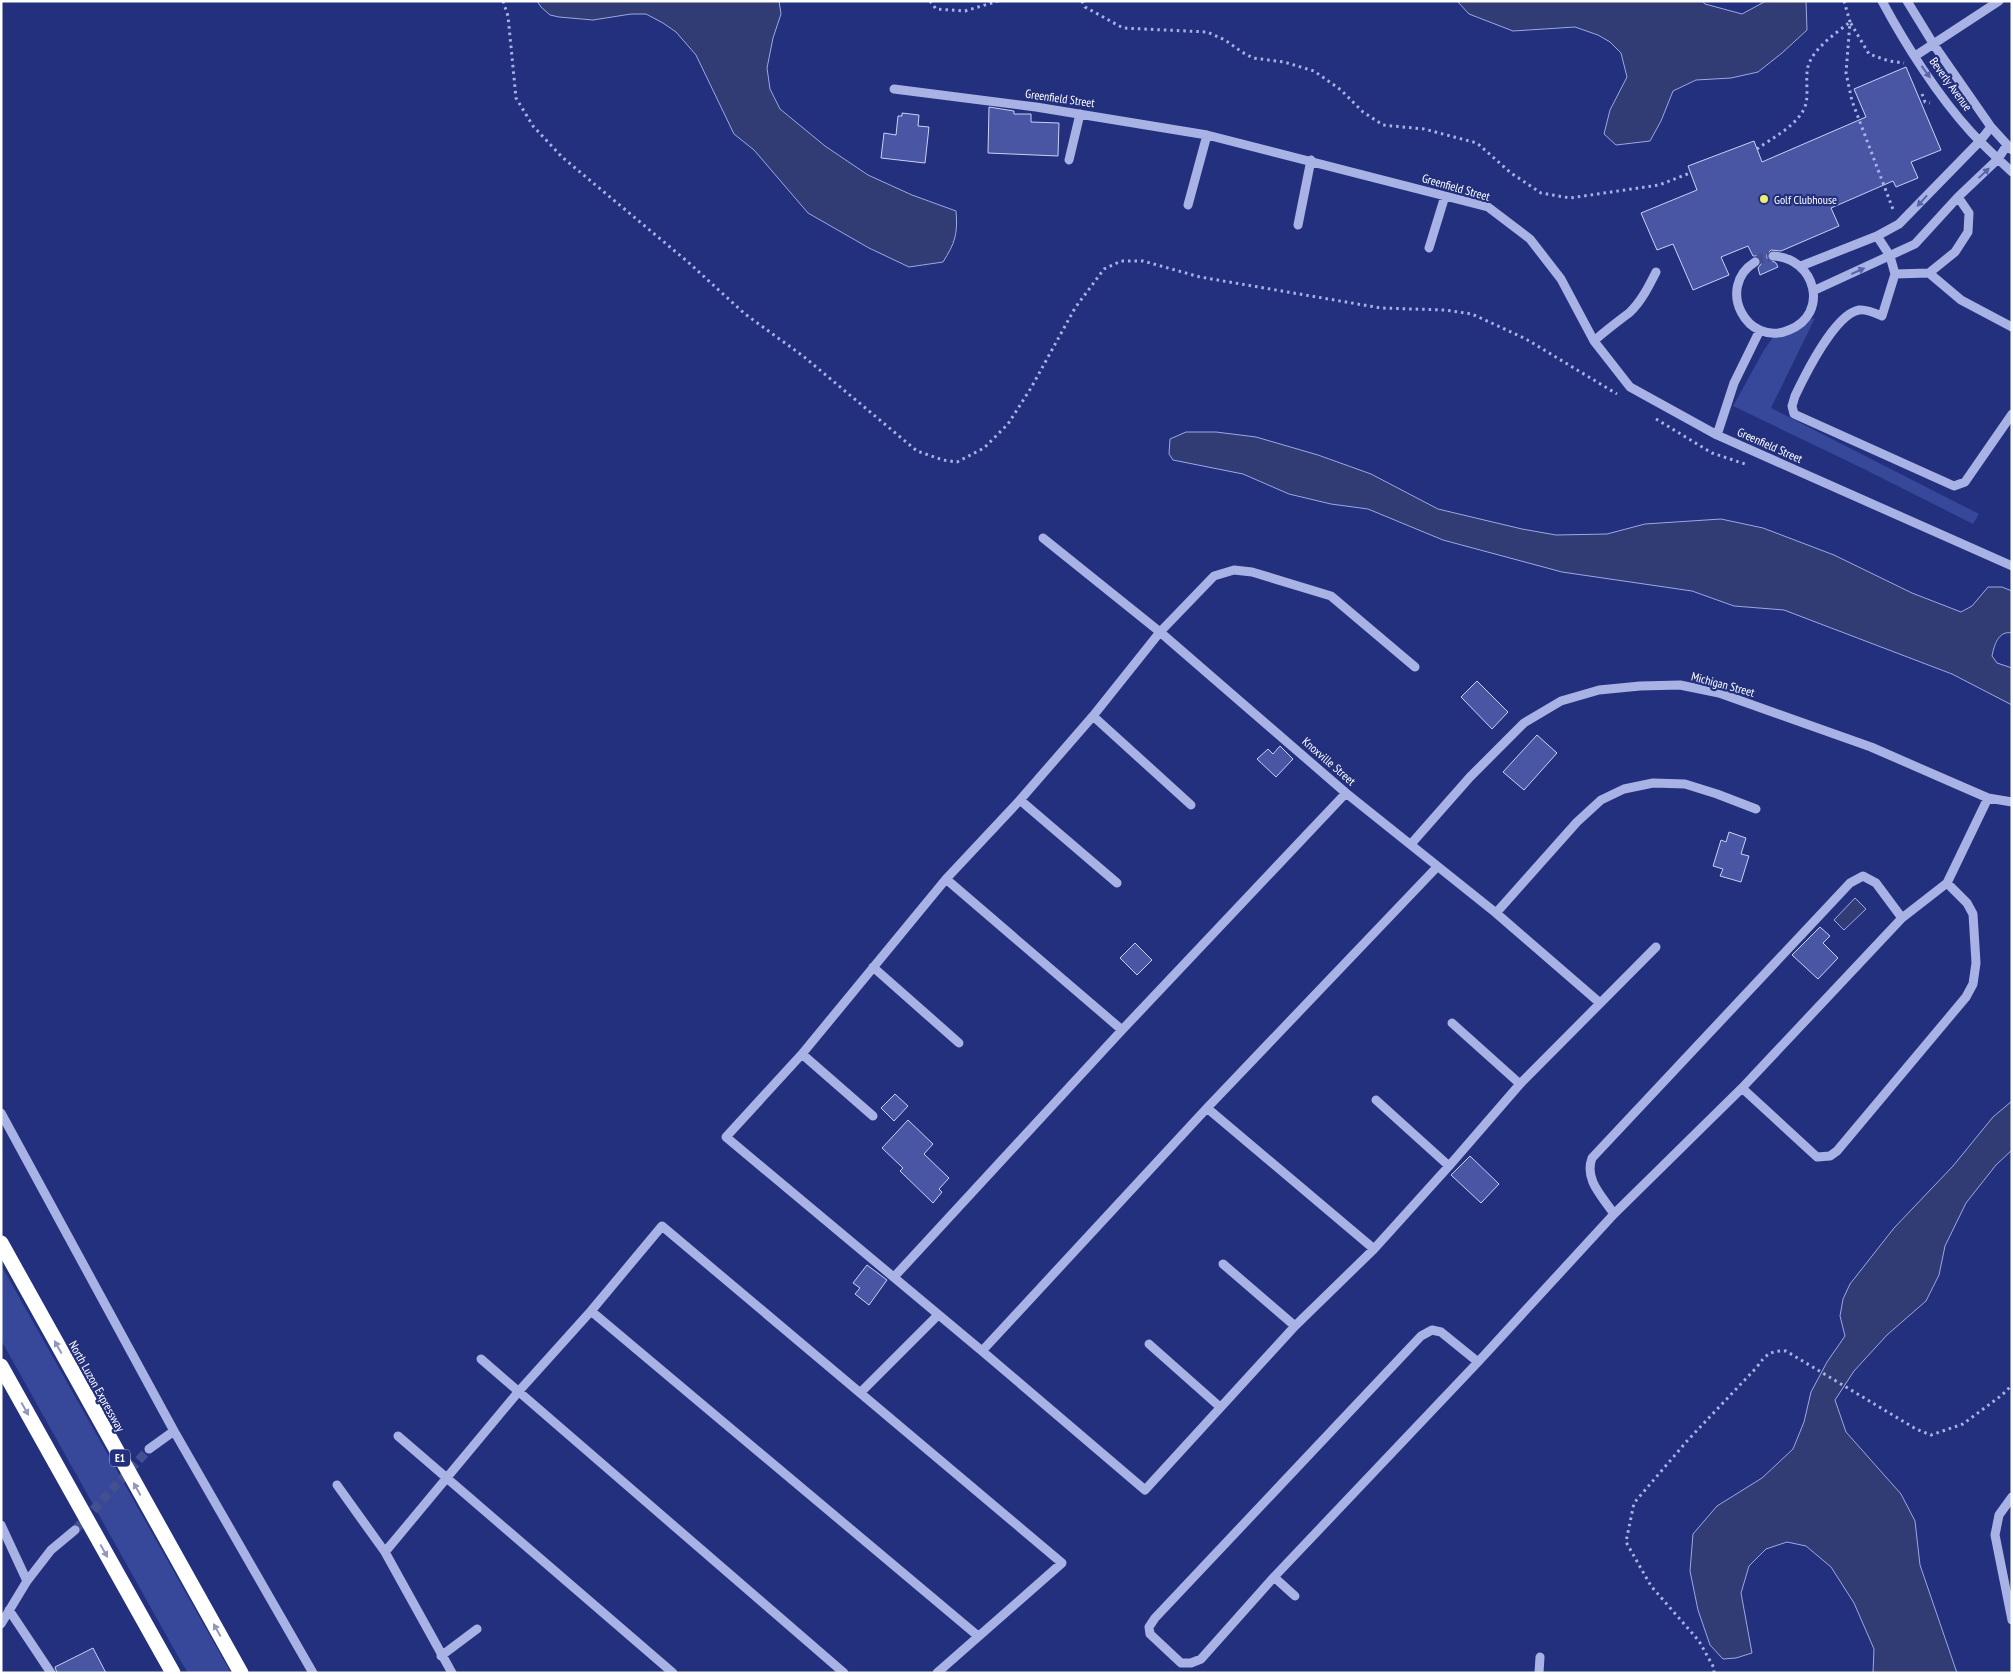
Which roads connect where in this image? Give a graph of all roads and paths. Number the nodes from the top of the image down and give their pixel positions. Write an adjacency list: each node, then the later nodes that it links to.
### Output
1 (503, 1): 45 (path)
2 (930, 1): 3 (path)
3 (998, 1)
4 (1082, 1): 26 (path)
5 (1844, 1): 9 (path)
6 (1882, 1): 11 (street, Beverly Avenue)
7 (1907, 1): 10 (street, Beverly Avenue)
8 (1999, 1): 10 (street)
9 (1850, 22): 12 (path); 21 (path); 31 (path)
10 (1934, 45): 11 (street); 17 (street, Beverly Avenue)
11 (1915, 56): 15 (street, Beverly Avenue, one-way to 15)
12 (1908, 70)
13 (894, 89): 16 (street, Greenfield Street)
14 (1920, 91): 15 (path)
15 (1955, 112): 19 (street, Beverly Avenue)
16 (1080, 114): 18 (street, Greenfield Street); 23 (street)
17 (1991, 127): 19 (street); 20 (street, Beverly Avenue)
18 (1207, 135): 24 (street, Greenfield Street); 29 (street)
19 (1980, 141): 22 (street, Beverly Avenue); 31 (street, one-way to 31)
20 (2009, 147): 22 (street)
21 (1756, 148)
22 (1998, 159): 25 (street, Beverly Avenue); 28 (street, one-way to 22)
23 (1069, 160)
24 (1311, 160): 27 (street, Greenfield Street); 30 (street)
25 (2012, 172)
26 (1690, 173)
27 (1446, 196): 33 (street); 44 (street, Greenfield Street)
28 (1958, 197): 35 (street); 39 (street)
29 (1188, 205)
30 (1298, 224)
31 (1899, 224): 32 (street)
32 (1877, 236): 35 (street); 37 (street)
33 (1429, 248)
34 (1774, 256): 37 (street)
35 (1890, 256): 40 (street); 41 (street, one-way to 35)
36 (1755, 262): 43 (street)
37 (1801, 266): 41 (street)
38 (1656, 272): 44 (street)
39 (1930, 273): 40 (street); 42 (street)
40 (1895, 274): 46 (street)
41 (1813, 291): 43 (street)
42 (2012, 327)
43 (1760, 330): 48 (street)
44 (1594, 341): 48 (street, Greenfield Street)
45 (1620, 396)
46 (2012, 414)
47 (1652, 417): 49 (path)
48 (1717, 435): 51 (street, Greenfield Street)
49 (1757, 468)
50 (1043, 538): 52 (street, Knoxville Street)
51 (2012, 566)
52 (1160, 632): 53 (street); 54 (street); 55 (street, Knoxville Street)
53 (1414, 666)
54 (1093, 716): 57 (street); 59 (street)
55 (1346, 793): 61 (street, Knoxville Street); 72 (street)
56 (1988, 798): 58 (street, Michigan Street); 61 (street, Michigan Street); 65 (street)
57 (1020, 800): 63 (street); 64 (street)
58 (2012, 802)
59 (1191, 805)
60 (1756, 809): 66 (street)
61 (1411, 844): 62 (street, Knoxville Street)
62 (1437, 866): 66 (street, Knoxville Street); 78 (street)
63 (946, 879): 69 (street); 72 (street)
64 (1118, 883)
65 (1947, 883): 67 (street); 76 (street)
66 (1496, 913): 70 (street, Knoxville Street)
67 (1902, 918): 76 (street); 82 (street)
68 (1656, 947): 70 (street)
69 (873, 967): 73 (street); 74 (street)
70 (1600, 1002): 75 (street)
71 (1452, 1023): 75 (street)
72 (1122, 1030): 86 (street)
73 (958, 1043)
74 (802, 1054): 80 (street); 86 (street)
75 (1520, 1084): 81 (street)
76 (1742, 1088): 82 (street)
77 (1376, 1100): 81 (street)
78 (1207, 1108): 84 (street); 91 (street)
79 (1, 1113): 99 (street)
80 (873, 1116)
81 (1449, 1166): 84 (street)
82 (1614, 1214): 93 (street)
83 (1, 1243): 120 (highway, North Luzon Expressway / E1, one-way to 83)
84 (1374, 1248): 89 (street)
85 (1223, 1264): 89 (street)
86 (894, 1277): 88 (street)
87 (591, 1311): 96 (street); 97 (street); 115 (street)
88 (938, 1315): 91 (street); 97 (street)
89 (1295, 1326): 98 (street)
90 (1149, 1344): 98 (street)
91 (982, 1350): 98 (street)
92 (482, 1359): 96 (street)
93 (1478, 1362): 108 (street); 108 (street)
94 (1, 1366): 119 (highway, one-way to 119)
95 (2012, 1385): 127 (path)
96 (519, 1391): 102 (street); 124 (street)
97 (860, 1393): 115 (street)
98 (1220, 1407)
99 (174, 1431): 101 (street); 121 (street)
100 (398, 1436): 102 (street)
101 (149, 1450)
102 (448, 1478): 107 (street); 123 (street)
103 (337, 1485): 107 (street)
104 (2012, 1497): 112 (street)
105 (1, 1525): 109 (street)
106 (75, 1530): 109 (street)
107 (385, 1552): 116 (street)
108 (1274, 1577): 110 (street)
109 (27, 1581): 111 (street)
110 (1295, 1596)
111 (9, 1610): 113 (street); 118 (street)
112 (2012, 1620)
113 (1, 1624)
114 (477, 1629): 116 (street)
115 (978, 1636): 125 (street)
116 (441, 1656): 122 (street)
117 (1540, 1657): 126 (street)
118 (51, 1673)
119 (173, 1673)
120 (241, 1673)
121 (313, 1673)
122 (452, 1673)
123 (674, 1673)
124 (844, 1673)
125 (937, 1673)
126 (1539, 1673)
127 (1714, 1673)

